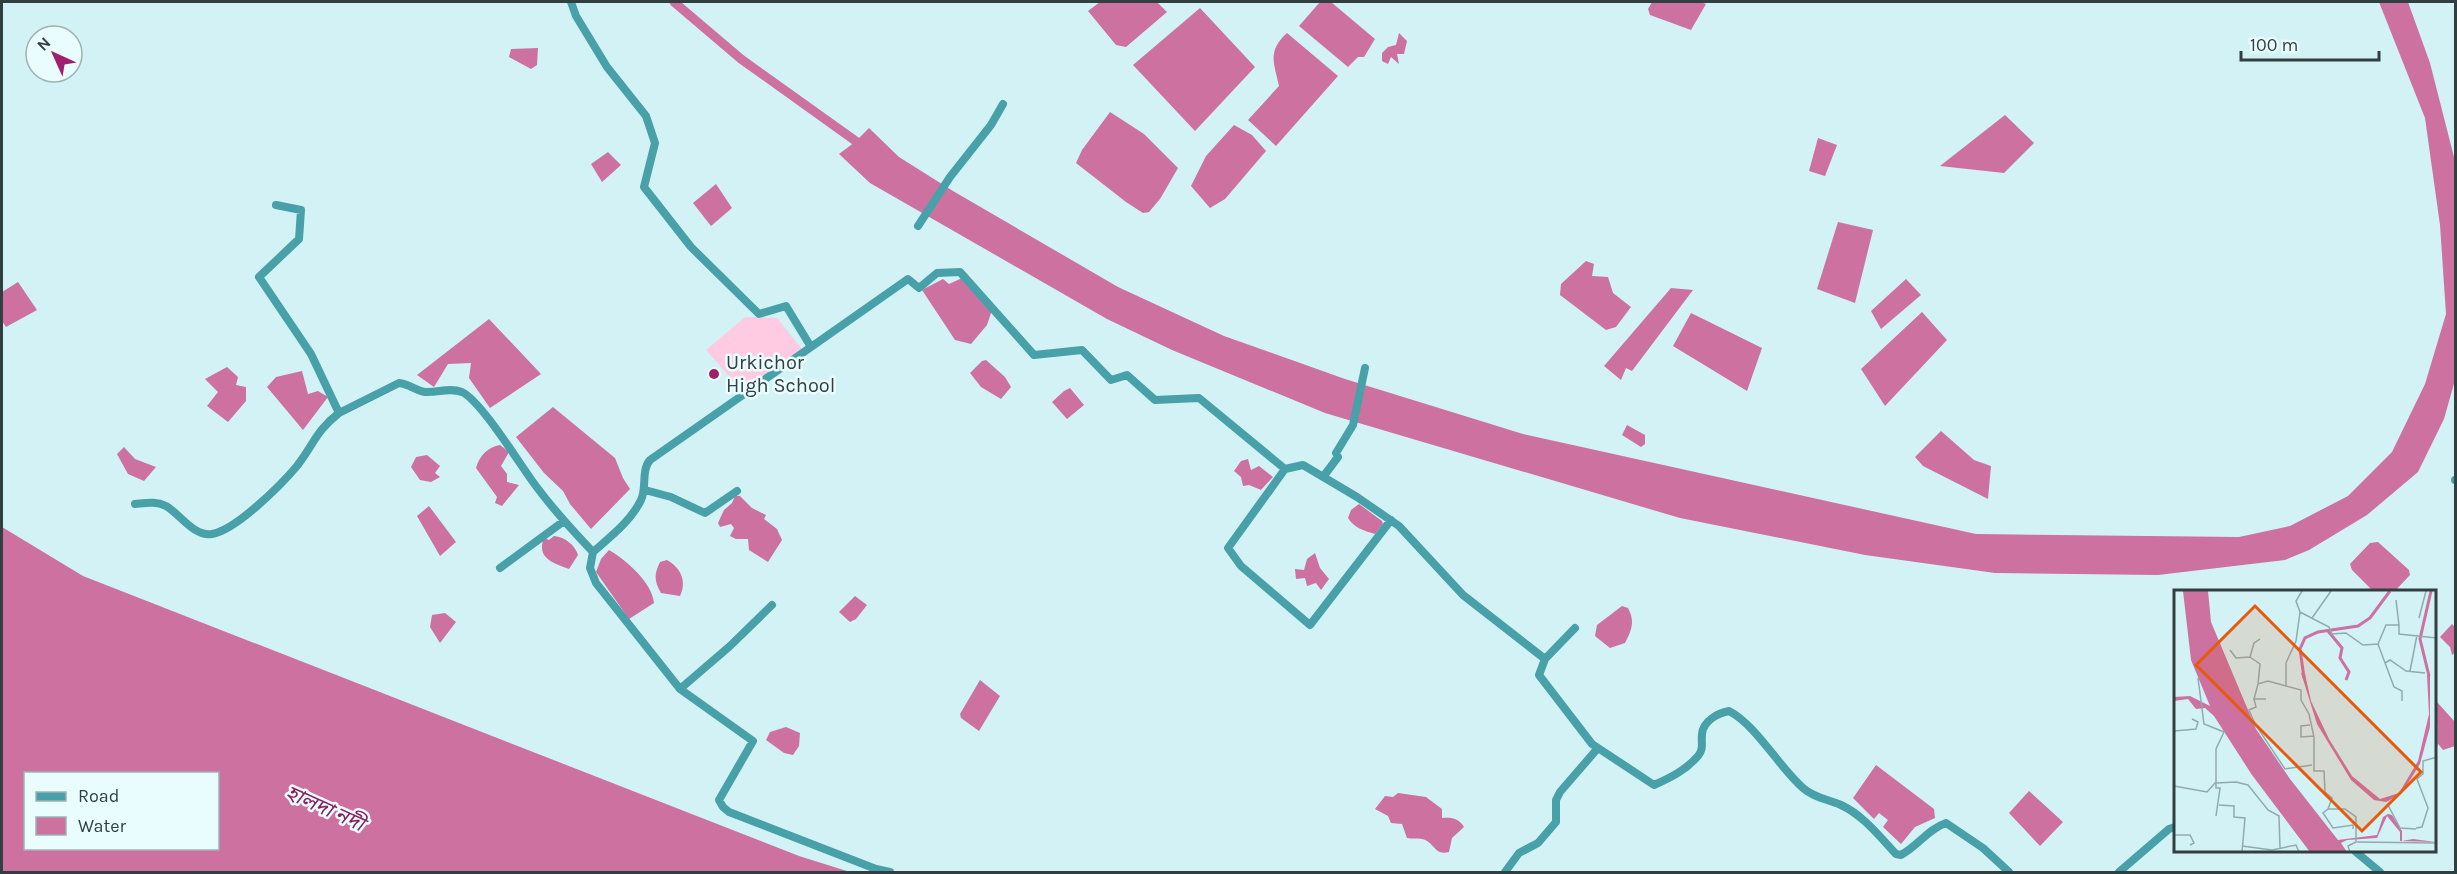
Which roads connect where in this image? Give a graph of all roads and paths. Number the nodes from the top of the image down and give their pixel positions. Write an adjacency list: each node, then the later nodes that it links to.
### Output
1 (571, 2): 5 (street)
2 (1002, 104): 4 (street)
3 (276, 205): 7 (street)
4 (918, 226)
5 (811, 347): 8 (street); 10 (street)
6 (1365, 368): 9 (street)
7 (339, 413): 12 (street); 14 (street)
8 (1285, 469): 9 (street); 13 (street)
9 (1323, 477): 13 (street)
10 (645, 490): 11 (street); 15 (street)
11 (736, 491)
12 (135, 504)
13 (1391, 520): 19 (street)
14 (564, 521): 15 (street); 16 (street)
15 (593, 552): 20 (street)
16 (500, 568)
17 (772, 604): 20 (street)
18 (1575, 628): 19 (street)
19 (1545, 659): 21 (street)
20 (680, 689): 24 (street)
21 (1598, 747): 25 (street); 26 (street)
22 (2174, 827): 27 (street)
23 (2357, 853): 28 (street)
24 (890, 873)
25 (1505, 873)
26 (2008, 873)
27 (2120, 873)
28 (2380, 873)

